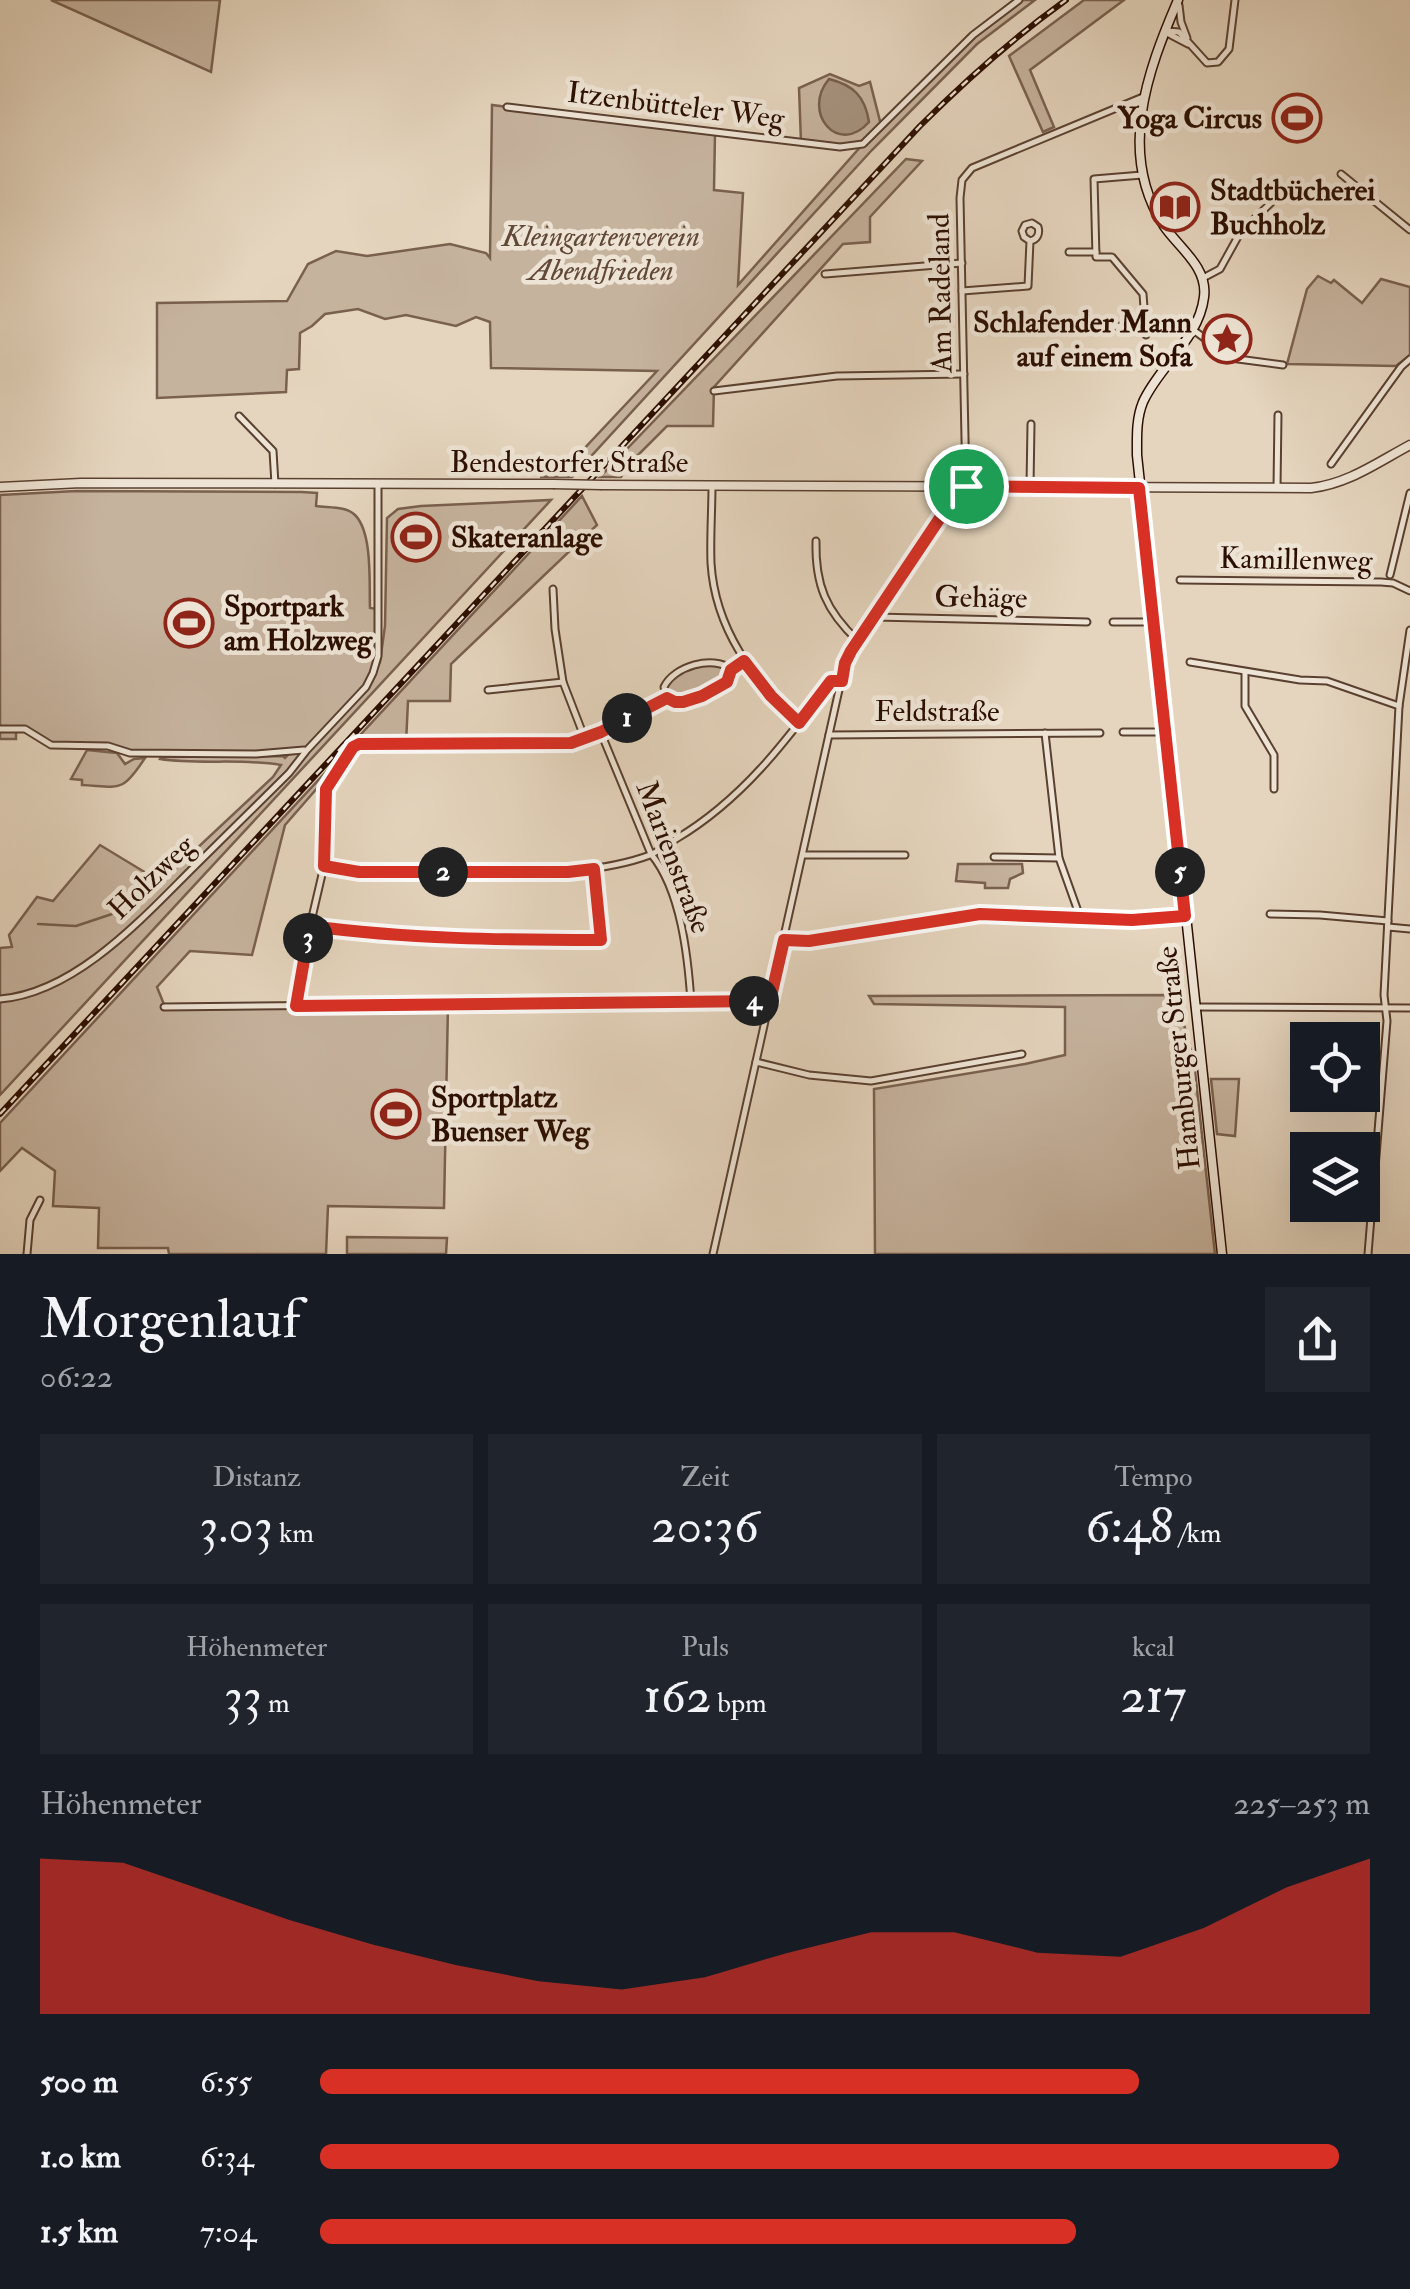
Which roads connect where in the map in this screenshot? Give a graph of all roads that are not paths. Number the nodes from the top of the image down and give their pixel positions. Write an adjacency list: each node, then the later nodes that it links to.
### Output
1 (1019, 0): 7 (street, Itzenbütteler Weg)
2 (1178, 0): 4 (street); 5 (street)
3 (1235, 0): 5 (street)
4 (1164, 32): 5 (street); 6 (street)
5 (1191, 45)
6 (1143, 96): 9 (street); 15 (street, Am Radeland)
7 (506, 107)
8 (1341, 174): 11 (street)
9 (1142, 176): 14 (street); 17 (street)
10 (1284, 190): 17 (street)
11 (1410, 230)
12 (1030, 240): 18 (street)
13 (1069, 252): 14 (street)
14 (1096, 252): 19 (street)
15 (962, 263): 16 (street); 18 (street, Am Radeland)
16 (825, 274)
17 (1203, 278): 21 (street, Hamburger Straße)
18 (962, 290): 27 (street, Am Radeland)
19 (1145, 325): 20 (street); 22 (street)
20 (1081, 328)
21 (1192, 330): 25 (street); 26 (street, Hamburger Straße)
22 (1146, 336)
23 (1146, 352): 26 (street)
24 (1410, 359): 33 (street)
25 (1283, 365)
26 (1166, 370): 41 (street, Hamburger Straße)
27 (964, 374): 28 (street); 38 (street, Am Radeland)
28 (714, 391)
29 (1278, 415): 42 (street)
30 (239, 416): 34 (street)
31 (1031, 424): 39 (street)
32 (1410, 445): 42 (street, Bendestorfer Straße)
33 (1330, 464)
34 (275, 484): 36 (street, Bendestorfer Straße); 40 (street, Bendestorfer Straße)
35 (712, 484): 36 (street, Bendestorfer Straße, bridge); 37 (street, Bendestorfer Straße); 55 (street)
36 (378, 485): 75 (street, Holzweg)
37 (955, 486): 38 (street, Bendestorfer Straße); 49 (street)
38 (966, 486): 39 (street, Bendestorfer Straße)
39 (1030, 486): 41 (street, Bendestorfer Straße)
40 (0, 487)
41 (1139, 488): 42 (street, Bendestorfer Straße); 52 (street, Hamburger Straße)
42 (1277, 488)
43 (1410, 493): 45 (street)
44 (816, 541): 54 (street)
45 (1390, 575)
46 (1180, 580): 48 (street, Kamillenweg)
47 (553, 588): 60 (street)
48 (1410, 591)
49 (874, 617): 50 (street, Gehäge); 54 (street)
50 (1086, 622)
51 (1114, 622): 52 (street)
52 (1154, 622): 71 (street, Hamburger Straße)
53 (1410, 630): 61 (street)
54 (858, 640): 59 (street)
55 (744, 661): 57 (street); 66 (street)
56 (1190, 662): 58 (street)
57 (731, 670): 64 (street); 64 (street)
58 (1245, 672): 65 (street); 76 (street)
59 (842, 681): 66 (street); 73 (street)
60 (563, 682): 62 (street); 74 (street)
61 (1402, 688): 63 (street); 65 (street)
62 (488, 690)
63 (1410, 690)
64 (667, 698): 68 (street)
65 (1399, 706): 87 (street)
66 (799, 723): 77 (street)
67 (0, 729): 75 (street)
68 (601, 732): 74 (street); 77 (street, Marienstraße)
69 (1100, 732): 72 (street, Feldstraße)
70 (1123, 732): 71 (street)
71 (1165, 732): 85 (street, Hamburger Straße)
72 (1045, 733): 73 (street, Feldstraße); 81 (street)
73 (830, 734): 78 (street)
74 (585, 739): 82 (street)
75 (307, 750): 91 (street, Holzweg)
76 (1274, 789)
77 (651, 854): 83 (street); 93 (street, Marienstraße)
78 (803, 855): 79 (street); 90 (street)
79 (905, 856)
80 (994, 857): 81 (street)
81 (1060, 858): 86 (street)
82 (324, 866): 83 (street); 88 (street)
83 (594, 869): 88 (street)
84 (1270, 914): 87 (street)
85 (1185, 916): 86 (street); 95 (street, Hamburger Straße)
86 (1080, 918): 90 (street)
87 (1388, 924): 89 (street); 97 (street)
88 (310, 926): 94 (street)
89 (1410, 929)
90 (784, 940): 92 (street)
91 (0, 999)
92 (770, 1001): 93 (street); 100 (street)
93 (692, 1002): 94 (street)
94 (296, 1006): 96 (street)
95 (1195, 1006): 97 (street); 104 (street, Hamburger Straße)
96 (164, 1007)
97 (1386, 1008): 98 (street); 105 (street)
98 (1410, 1008)
99 (1022, 1054): 100 (street)
100 (756, 1062): 103 (street)
101 (40, 1200): 102 (street)
102 (27, 1254)
103 (713, 1254)
104 (1222, 1254)
105 (1368, 1254)

